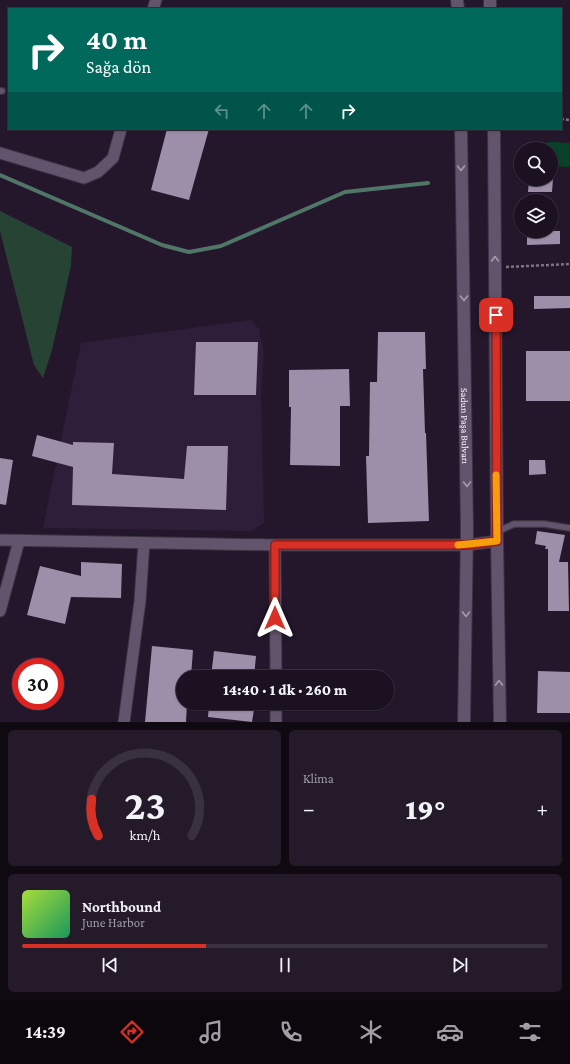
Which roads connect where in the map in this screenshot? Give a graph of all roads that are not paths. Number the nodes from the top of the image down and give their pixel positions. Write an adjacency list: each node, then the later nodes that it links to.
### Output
1 (121, 130): 4 (street)
2 (461, 130): 11 (main road, Sadun Paşa Bulvarı, one-way to 11)
3 (494, 130): 8 (main road, one-way to 3)
4 (0, 152)
5 (570, 528): 8 (lane)
6 (0, 540): 7 (street)
7 (19, 541): 9 (street); 12 (street)
8 (497, 541): 11 (street); 18 (main road, one-way to 8)
9 (144, 543): 10 (street); 15 (street)
10 (275, 545): 11 (street); 13 (street)
11 (467, 545): 17 (main road, Sadun Paşa Bulvarı, one-way to 17)
12 (0, 611)
13 (276, 670)
14 (276, 710): 16 (street)
15 (124, 722)
16 (276, 722)
17 (464, 722)
18 (500, 722)

